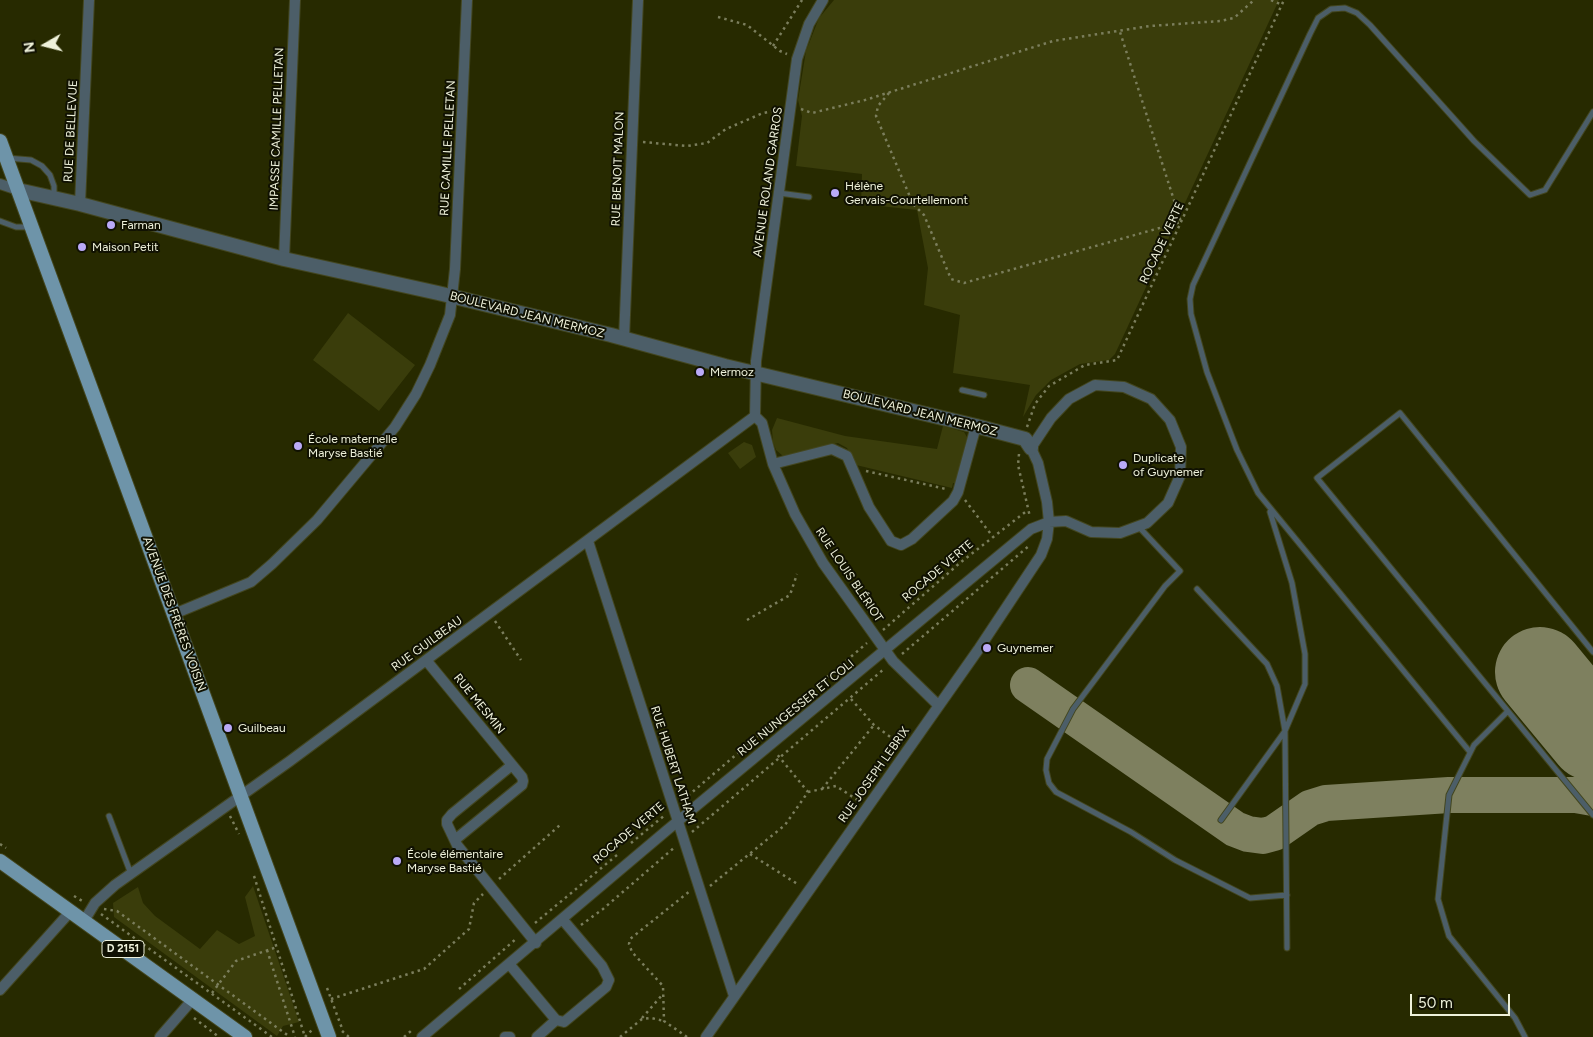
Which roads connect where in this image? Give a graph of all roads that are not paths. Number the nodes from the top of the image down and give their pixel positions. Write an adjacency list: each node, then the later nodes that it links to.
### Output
1 (90, 0): 14 (street, RUE DE BELLEVUE)
2 (295, 0): 17 (street, IMPASSE CAMILLE PELLETAN)
3 (467, 0): 18 (street, RUE CAMILLE PELLETAN)
4 (638, 0): 19 (street, RUE BENOIT MALON)
5 (823, 0): 11 (street, AVENUE ROLAND GARROS)
6 (1593, 112): 27 (lane)
7 (0, 141): 8 (main road, AVENUE DES FRÈRES VOISIN)
8 (6, 158): 10 (main road, AVENUE DES FRÈRES VOISIN); 13 (lane)
9 (0, 184): 10 (street)
10 (18, 190): 13 (street, BOULEVARD JEAN MERMOZ); 16 (main road, AVENUE DES FRÈRES VOISIN)
11 (779, 193): 12 (lane); 20 (street, AVENUE ROLAND GARROS)
12 (809, 197)
13 (54, 198): 14 (street, BOULEVARD JEAN MERMOZ)
14 (80, 204): 17 (street, BOULEVARD JEAN MERMOZ)
15 (0, 221): 16 (lane)
16 (32, 226): 32 (main road, AVENUE DES FRÈRES VOISIN)
17 (284, 259): 18 (street, BOULEVARD JEAN MERMOZ)
18 (451, 296): 19 (street, BOULEVARD JEAN MERMOZ); 32 (street, RUE CAMILLE PELLETAN)
19 (624, 339): 20 (street, BOULEVARD JEAN MERMOZ)
20 (756, 373): 23 (street); 24 (street, BOULEVARD JEAN MERMOZ)
21 (962, 390): 22 (lane)
22 (984, 395)
23 (755, 416): 26 (street, RUE LOUIS BLÉRIOT); 30 (street, RUE GUILBEAU)
24 (976, 426): 25 (street, BOULEVARD JEAN MERMOZ); 26 (street)
25 (1026, 443): 28 (street); 29 (street)
26 (773, 464): 33 (street, RUE LOUIS BLÉRIOT)
27 (1269, 507): 38 (lane); 39 (lane)
28 (1049, 522): 29 (street); 33 (street, RUE NUNGESSER ET COLI); 36 (street, RUE JOSEPH LEBRIX)
29 (1138, 526): 49 (lane)
30 (588, 541): 35 (street, RUE GUILBEAU); 45 (street, RUE HUBERT LATHAM)
31 (1197, 589): 38 (lane)
32 (174, 614): 41 (main road, AVENUE DES FRÈRES VOISIN)
33 (885, 651): 36 (street, RUE LOUIS BLÉRIOT); 45 (street, RUE NUNGESSER ET COLI)
34 (1593, 652): 37 (lane)
35 (426, 660): 40 (street, RUE MESMIN); 41 (street, RUE GUILBEAU)
36 (938, 705): 57 (street, RUE JOSEPH LEBRIX)
37 (1507, 712): 39 (lane); 42 (lane)
38 (1285, 731): 44 (lane); 49 (lane)
39 (1470, 752): 68 (lane)
40 (512, 765): 46 (street); 46 (street, RUE MESMIN)
41 (240, 795): 48 (street, RUE GUILBEAU); 62 (main road, AVENUE DES FRÈRES VOISIN)
42 (1593, 815)
43 (109, 816): 48 (lane)
44 (1221, 820)
45 (678, 821): 51 (street, RUE NUNGESSER ET COLI); 57 (street, RUE HUBERT LATHAM)
46 (456, 839): 53 (street)
47 (4, 855): 50 (main road, D 2151)
48 (131, 874): 52 (street, RUE GUILBEAU)
49 (1287, 895): 54 (lane)
50 (70, 912): 52 (main road, D 2151); 56 (street)
51 (563, 920): 53 (street, RUE NUNGESSER ET COLI); 59 (street)
52 (84, 922): 58 (main road, D 2151)
53 (536, 942): 55 (street, RUE NUNGESSER ET COLI)
54 (1287, 948)
55 (510, 965): 59 (street); 63 (street, RUE NUNGESSER ET COLI)
56 (0, 990)
57 (734, 996): 67 (street, RUE JOSEPH LEBRIX)
58 (193, 999): 60 (street); 61 (main road, D 2151)
59 (556, 1020): 66 (street)
60 (160, 1037)
61 (245, 1037)
62 (329, 1037)
63 (422, 1037)
64 (505, 1037): 65 (street)
65 (510, 1037)
66 (537, 1037)
67 (706, 1037)
68 (1525, 1037)

